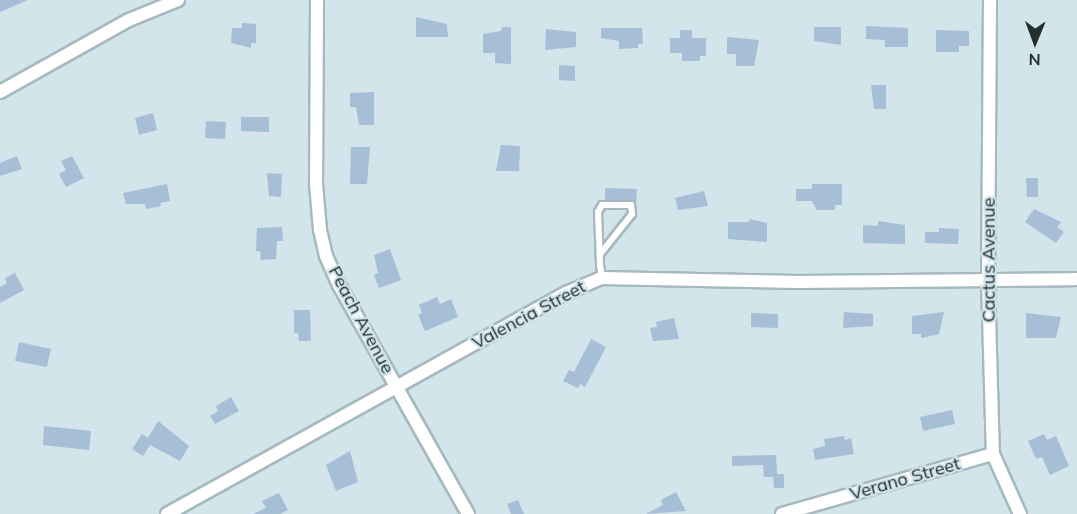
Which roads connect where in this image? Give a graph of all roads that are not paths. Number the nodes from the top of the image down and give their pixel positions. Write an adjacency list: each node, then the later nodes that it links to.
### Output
1 (178, 0): 4 (street)
2 (317, 0): 9 (street, Peach Avenue)
3 (990, 0): 7 (street, Cactus Avenue)
4 (0, 92)
5 (601, 253): 5 (lane); 6 (lane)
6 (602, 278): 7 (street, Valencia Street); 9 (street, Valencia Street)
7 (988, 279): 8 (street, Valencia Street); 10 (street, Cactus Avenue)
8 (1077, 279)
9 (397, 386): 11 (street, Valencia Street); 12 (street, Peach Avenue)
10 (993, 454): 13 (street, Verano Street); 14 (street, Cactus Avenue)
11 (167, 514)
12 (468, 514)
13 (782, 514)
14 (1020, 514)

